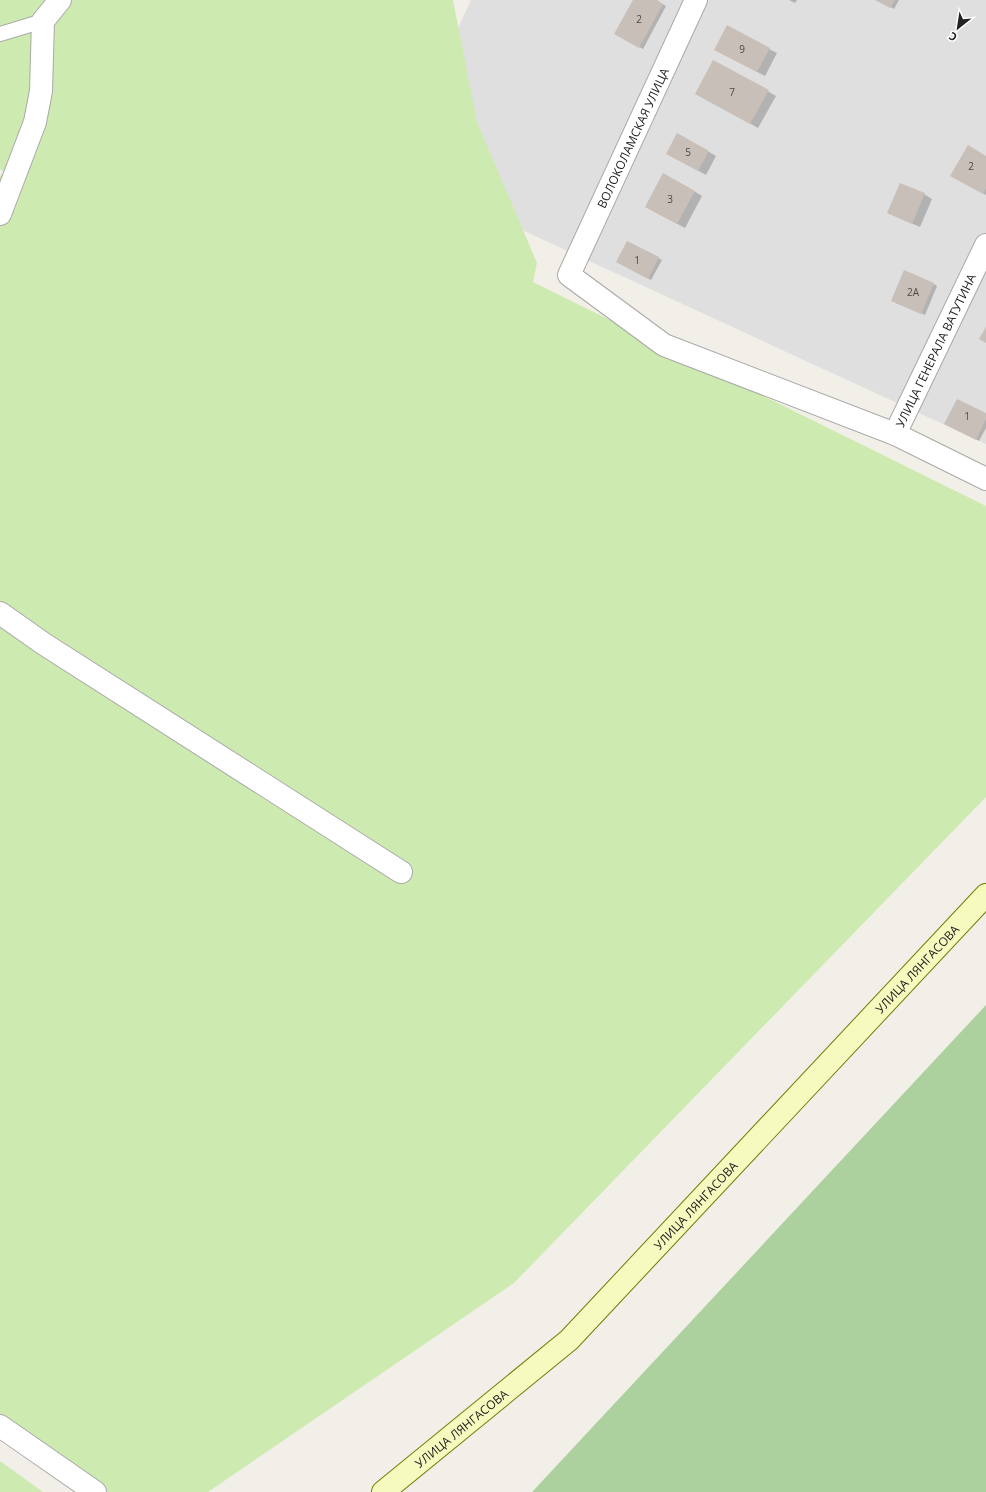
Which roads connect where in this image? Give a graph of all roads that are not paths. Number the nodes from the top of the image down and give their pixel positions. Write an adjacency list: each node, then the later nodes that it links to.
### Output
1 (60, 0): 3 (street)
2 (696, 0): 7 (street, ВОЛОКОЛАМСКАЯ УЛИЦА)
3 (43, 21): 4 (lane); 5 (street)
4 (0, 34)
5 (0, 214)
6 (986, 245): 7 (street, УЛИЦА ГЕНЕРАЛА ВАТУТИНА)
7 (895, 434): 8 (street)
8 (986, 479)
9 (0, 614): 10 (street)
10 (401, 872)
11 (986, 895): 14 (main road, УЛИЦА ЛЯНГАСОВА)
12 (0, 1426): 13 (street)
13 (95, 1492)
14 (383, 1492)

